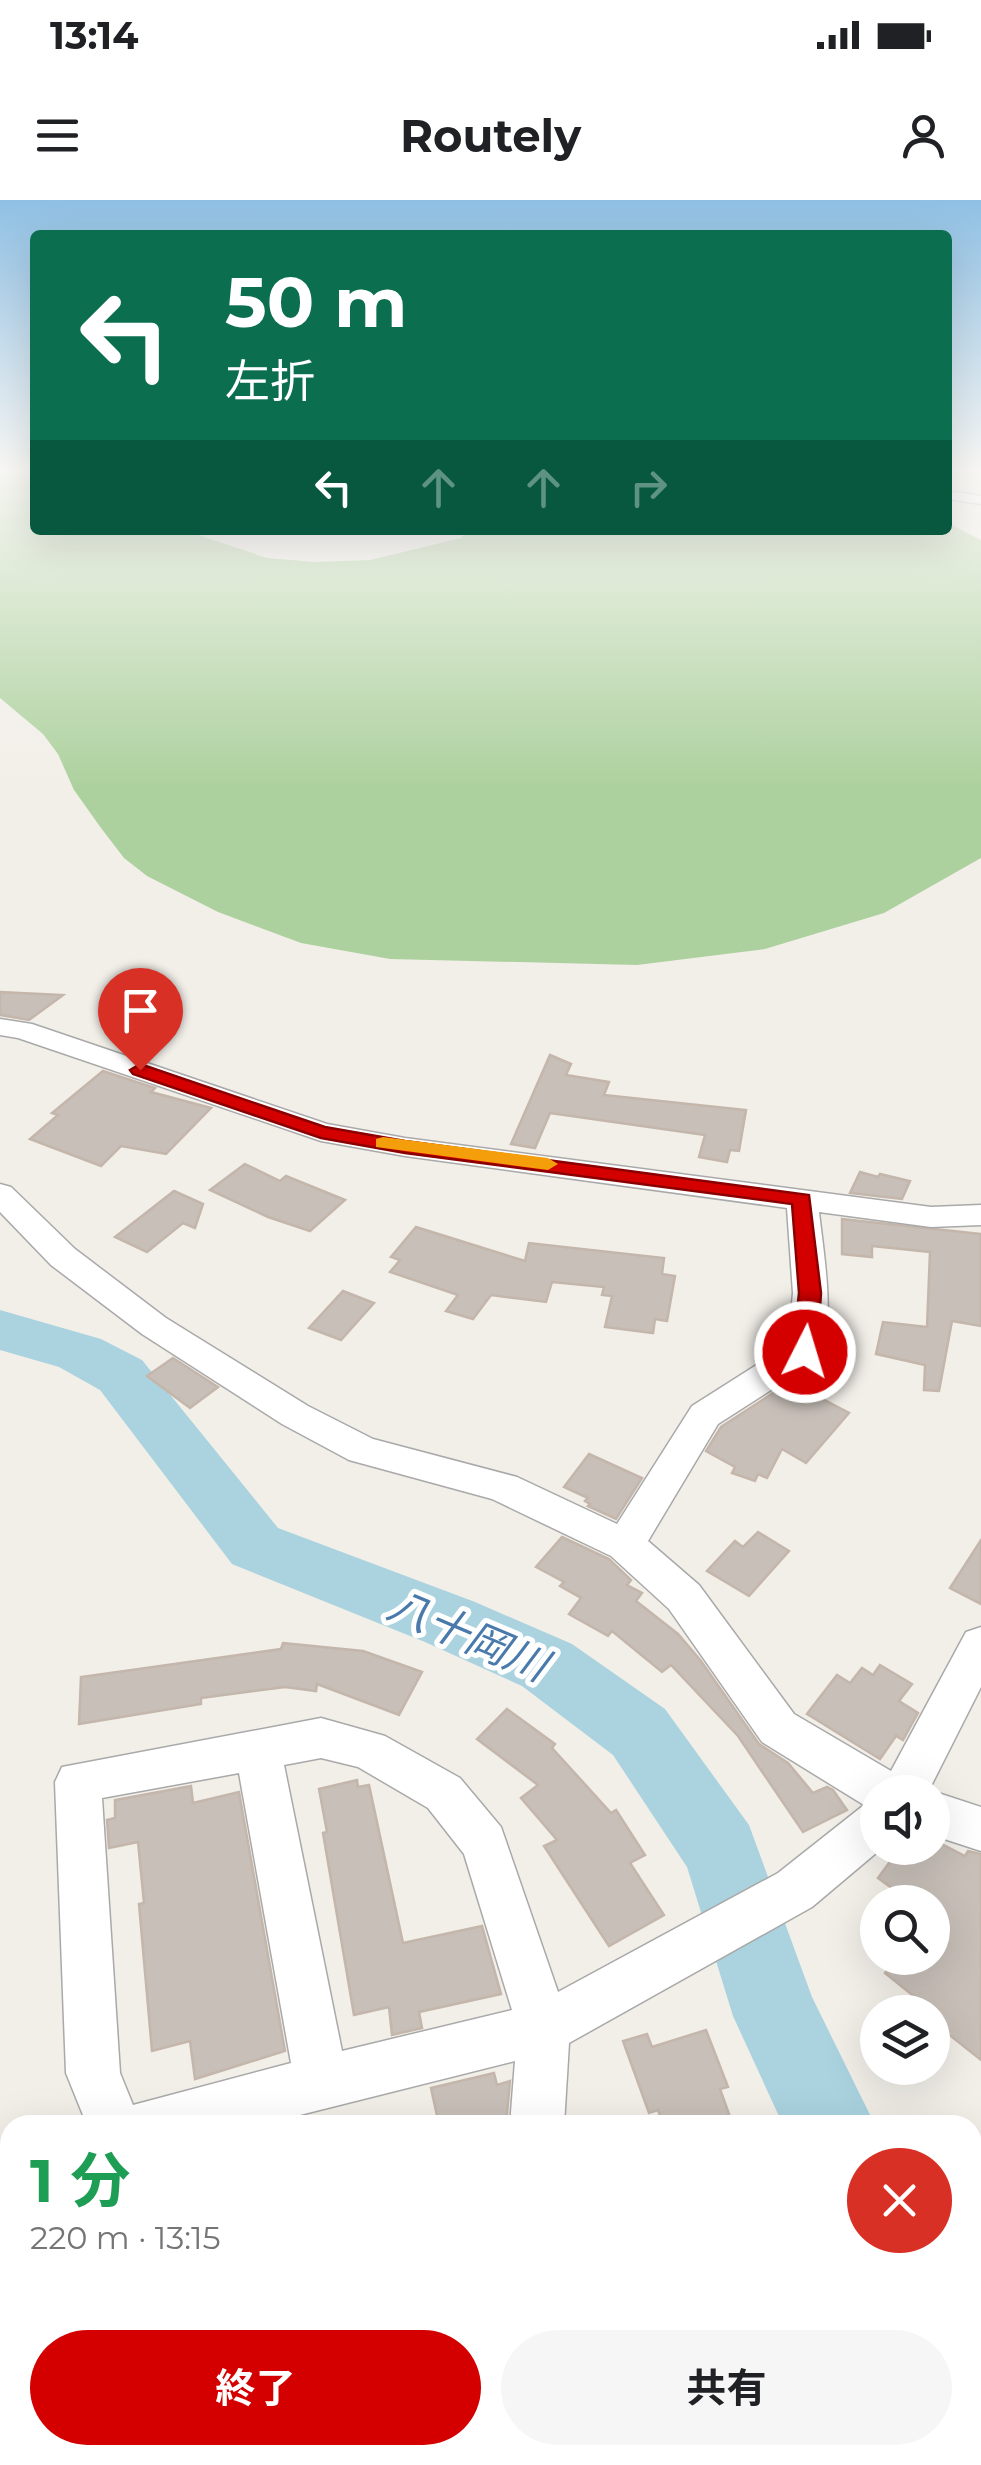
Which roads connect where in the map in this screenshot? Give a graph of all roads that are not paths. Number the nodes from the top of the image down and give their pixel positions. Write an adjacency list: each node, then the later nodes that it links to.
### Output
1 (0, 1027): 3 (street)
2 (0, 1194): 5 (street)
3 (802, 1199): 4 (street); 5 (street)
4 (981, 1215)
5 (625, 1545): 9 (street)
6 (981, 1645): 8 (street)
7 (258, 1751): 13 (street); 14 (street); 15 (street)
8 (913, 1775)
9 (860, 1778)
10 (950, 1819): 11 (street)
11 (981, 1829)
12 (860, 1836): 13 (street)
13 (544, 2028): 14 (street); 17 (street)
14 (322, 2084): 16 (street)
15 (110, 2115)
16 (192, 2115)
17 (538, 2115)

